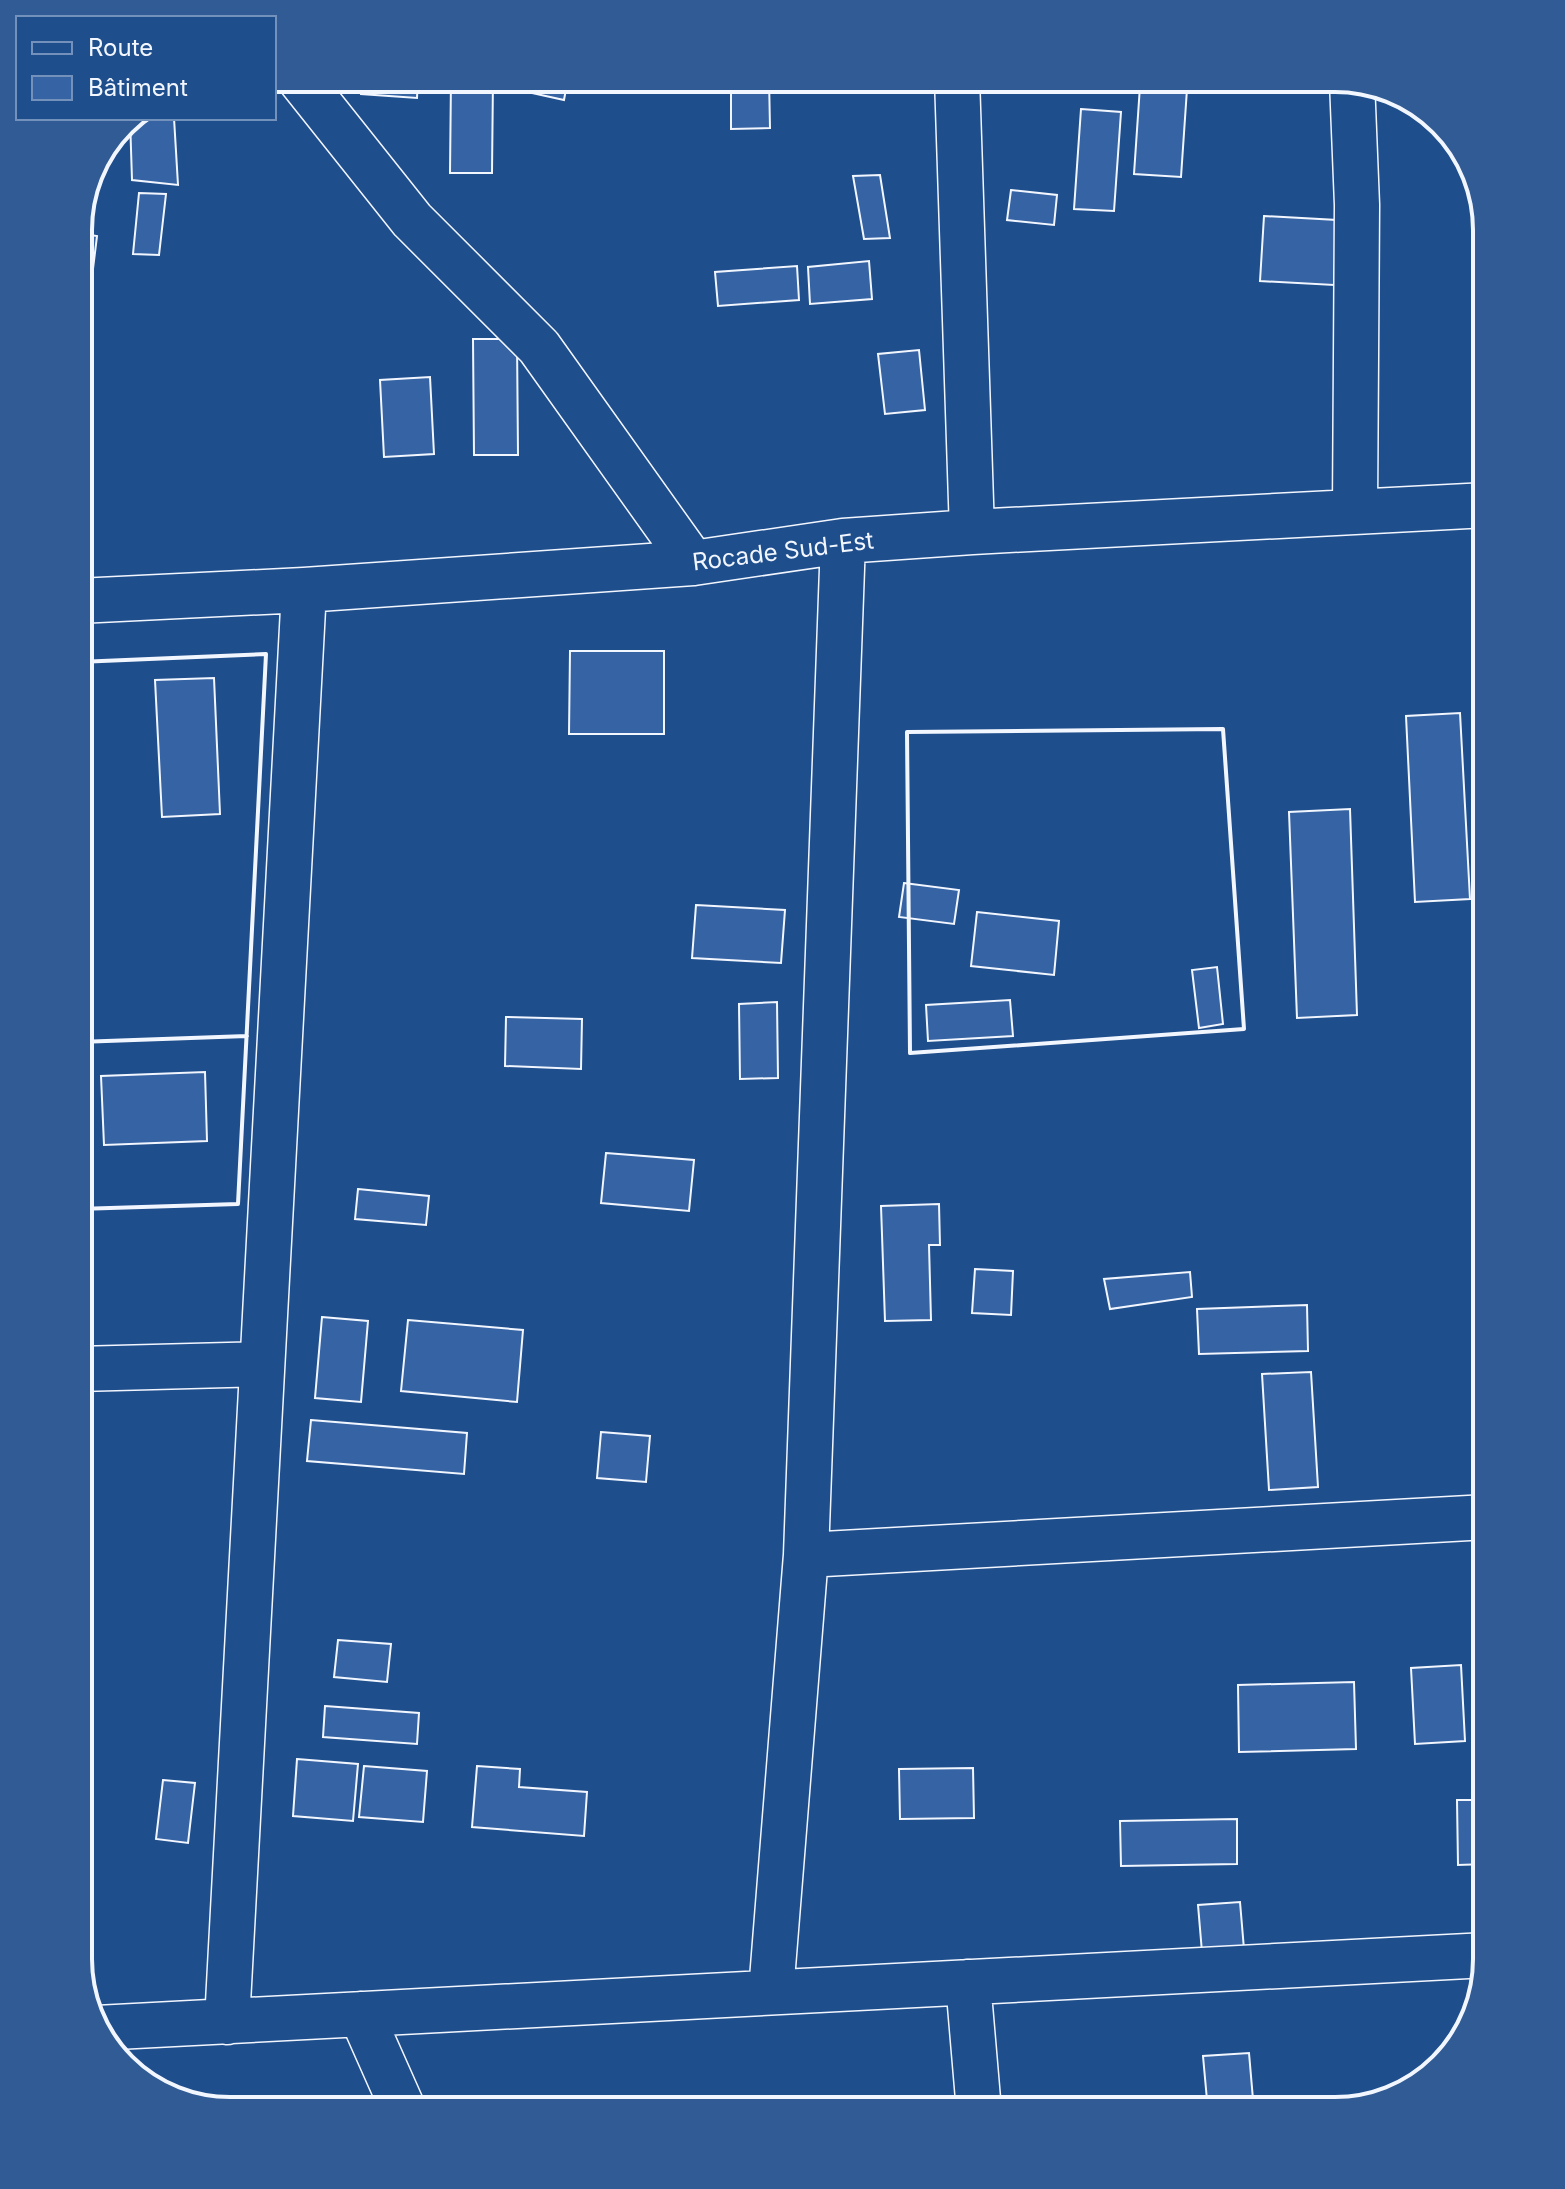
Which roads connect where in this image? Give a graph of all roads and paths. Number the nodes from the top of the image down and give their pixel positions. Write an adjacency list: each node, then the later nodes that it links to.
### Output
1 (310, 92): 8 (street)
2 (957, 92): 6 (street)
3 (1353, 93): 5 (street)
4 (1473, 506): 5 (street, Rocade Sud-Est)
5 (1355, 510): 6 (street, Rocade Sud-Est)
6 (972, 532): 7 (street, Rocade Sud-Est)
7 (843, 541): 8 (street, Rocade Sud-Est); 14 (street)
8 (693, 563): 9 (street, Rocade Sud-Est)
9 (304, 590): 10 (street, Rocade Sud-Est); 11 (street)
10 (92, 600)
11 (262, 1364): 12 (street); 19 (street)
12 (92, 1369)
13 (1473, 1518): 14 (street)
14 (806, 1555): 17 (street)
15 (1473, 1956): 16 (street)
16 (968, 1982): 17 (street); 22 (street)
17 (771, 1992): 18 (street)
18 (361, 2014): 19 (street); 21 (street)
19 (227, 2022): 20 (street)
20 (111, 2027)
21 (398, 2097)
22 (978, 2097)

